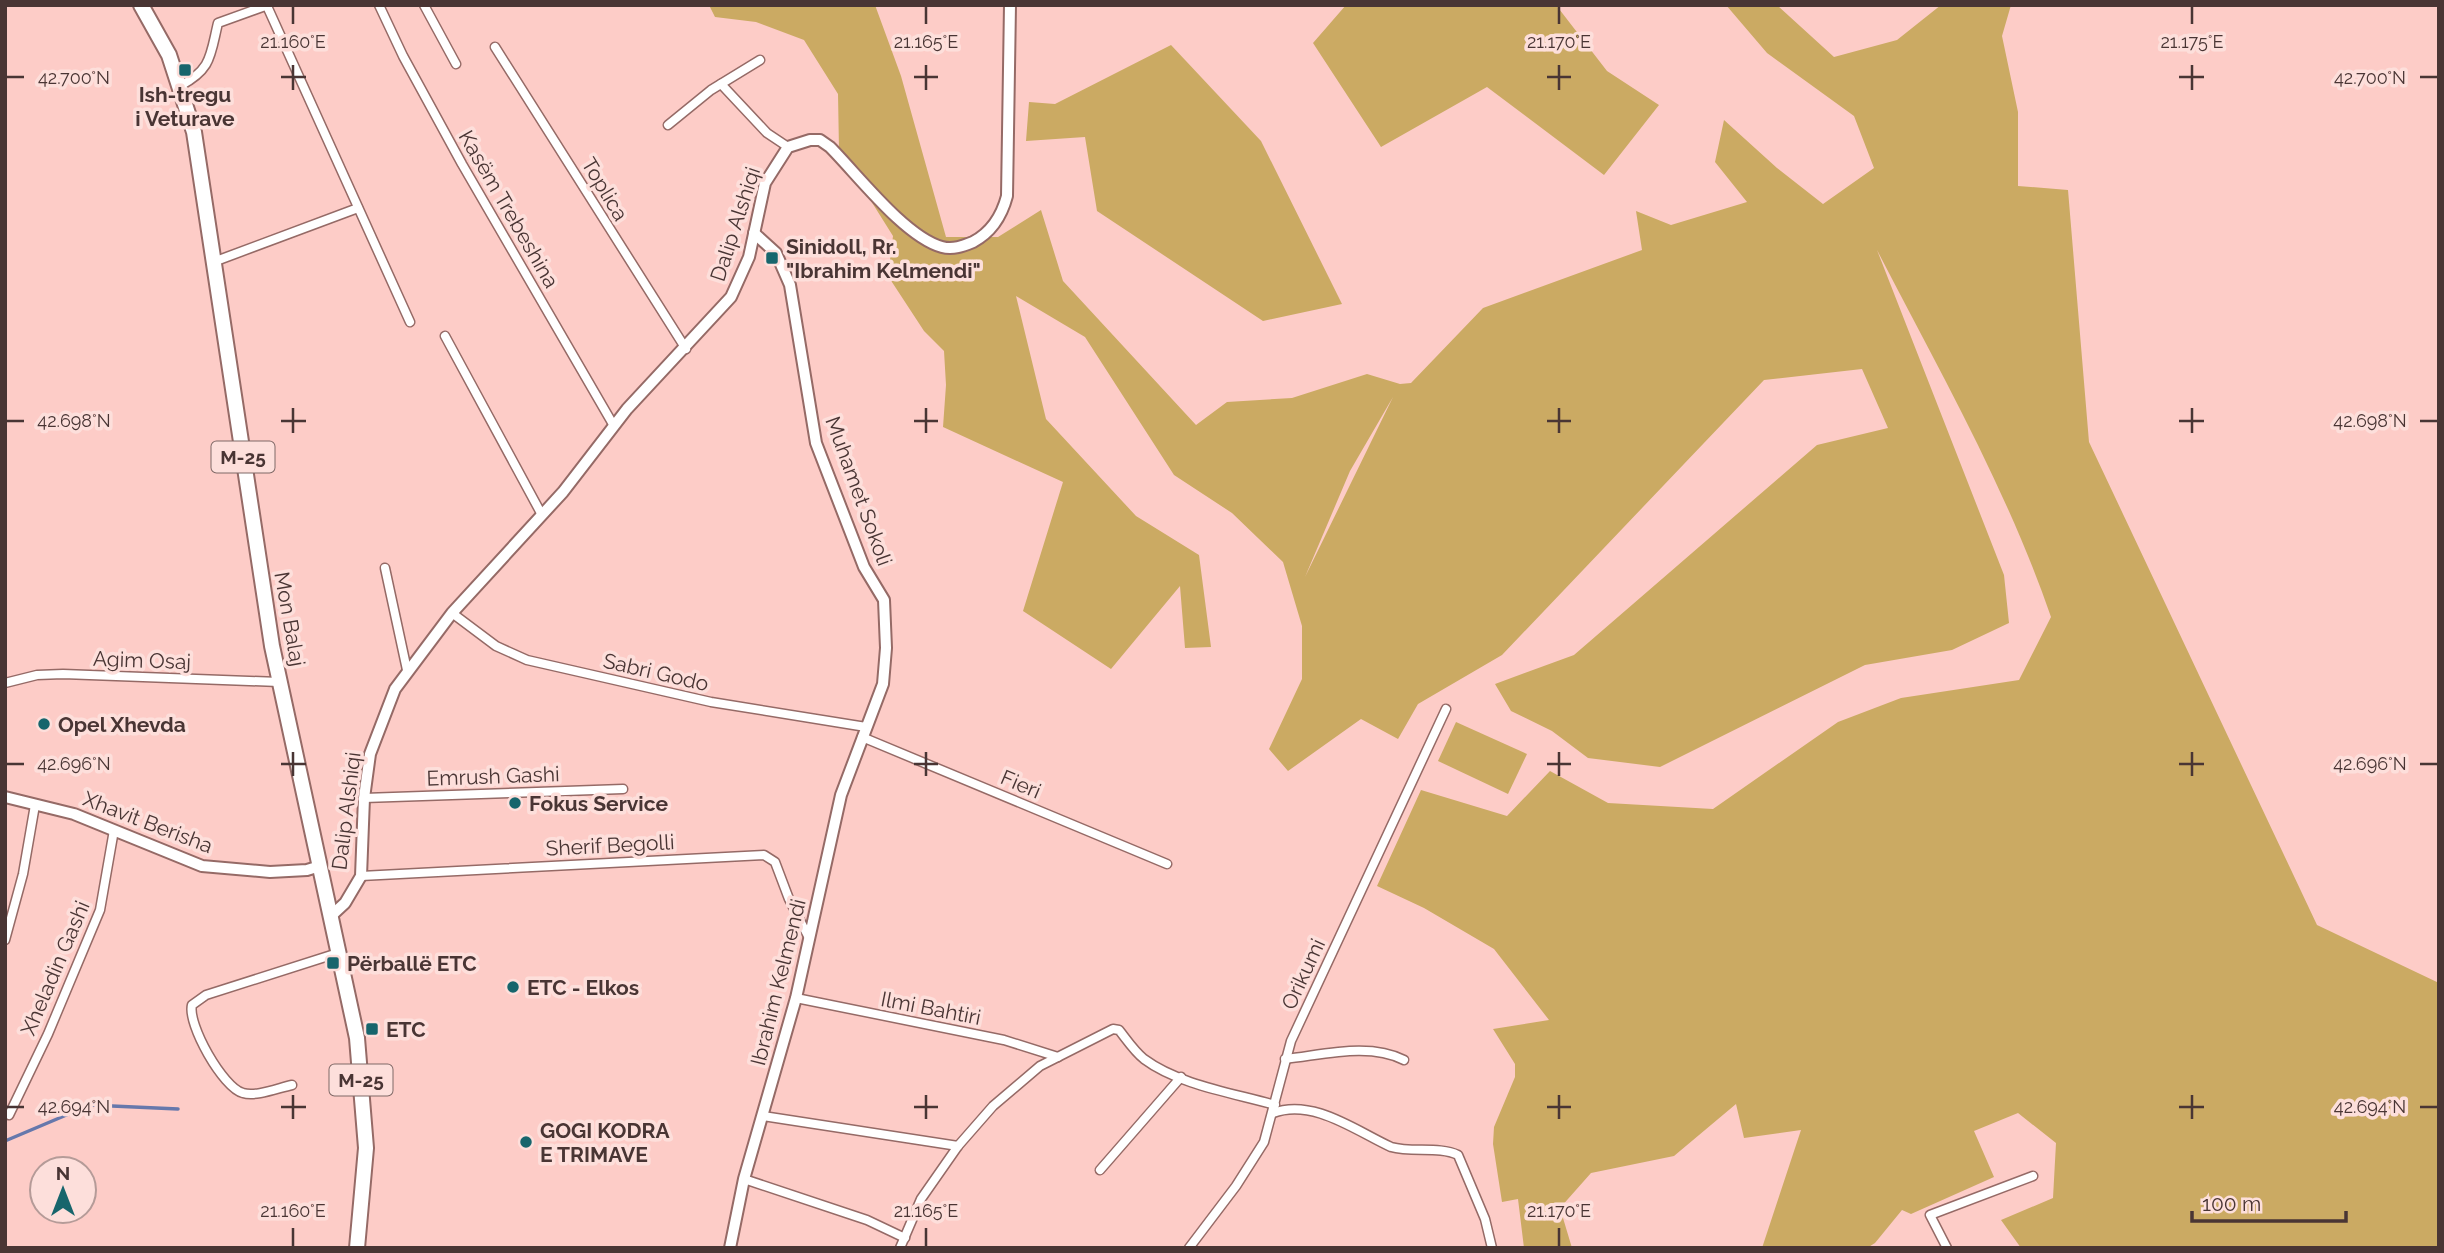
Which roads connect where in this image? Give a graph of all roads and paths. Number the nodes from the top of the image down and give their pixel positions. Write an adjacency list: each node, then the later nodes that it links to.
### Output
1 (141, 5): 10 (main road, Mon Balaj / M-25)
2 (379, 5): 19 (street, Kasëm Trebeshina)
3 (424, 5): 8 (street)
4 (1010, 5): 12 (street)
5 (267, 6): 10 (street); 13 (street)
6 (495, 47): 18 (street, Toplica)
7 (760, 60): 9 (street)
8 (456, 64)
9 (721, 84): 11 (street); 12 (street)
10 (180, 86): 15 (main road, Mon Balaj / M-25)
11 (668, 125)
12 (788, 148): 14 (street, Dalip Alshiqi)
13 (358, 208): 15 (street); 16 (street)
14 (754, 233): 18 (street, Dalip Alshiqi); 27 (street, Muhamet Sokoli)
15 (216, 261): 24 (main road, Mon Balaj / M-25)
16 (410, 322)
17 (445, 336): 20 (street)
18 (686, 349): 19 (street, Dalip Alshiqi)
19 (614, 426): 20 (street, Dalip Alshiqi)
20 (542, 515): 22 (street, Dalip Alshiqi)
21 (385, 568): 23 (street)
22 (452, 614): 23 (street, Dalip Alshiqi); 27 (street, Sabri Godo)
23 (407, 670): 30 (street, Dalip Alshiqi)
24 (279, 682): 25 (street, Agim Osaj); 34 (main road, Mon Balaj / M-25)
25 (5, 683)
26 (1446, 709): 42 (street, Orikumi)
27 (864, 732): 33 (street, Fieri); 37 (street, Ibrahim Kelmendi)
28 (623, 789): 30 (street, Emrush Gashi)
29 (5, 797): 31 (street, Xhavit Berisha)
30 (364, 798): 35 (street, Dalip Alshiqi)
31 (35, 805): 32 (street, Xhavit Berisha); 38 (street)
32 (114, 830): 34 (street, Xhavit Berisha); 47 (street, Xheladin Gashi)
33 (1167, 864)
34 (320, 866): 36 (main road, Mon Balaj / M-25)
35 (361, 876): 36 (street, Dalip Alshiqi); 37 (street, Sherif Begolli)
36 (332, 915): 39 (main road, Mon Balaj / M-25)
37 (809, 938): 40 (street, Ibrahim Kelmendi)
38 (5, 940)
39 (341, 952): 45 (street); 54 (main road, Mon Balaj / M-25)
40 (796, 999): 41 (street, Ilmi Bahtiri); 48 (street, Ibrahim Kelmendi)
41 (1058, 1057): 44 (street); 49 (street)
42 (1286, 1059): 43 (street); 46 (street, Orikumi)
43 (1404, 1060)
44 (1181, 1077): 46 (street); 50 (street)
45 (292, 1085)
46 (1274, 1109): 57 (street, Orikumi); 58 (street)
47 (9, 1115)
48 (763, 1116): 49 (street); 52 (street, Ibrahim Kelmendi)
49 (958, 1146): 53 (street)
50 (1100, 1170)
51 (2033, 1175): 59 (street)
52 (744, 1179): 53 (street); 55 (street, Ibrahim Kelmendi)
53 (905, 1238): 56 (street)
54 (357, 1248)
55 (730, 1248)
56 (900, 1248)
57 (1189, 1248)
58 (1492, 1248)
59 (1947, 1248)

